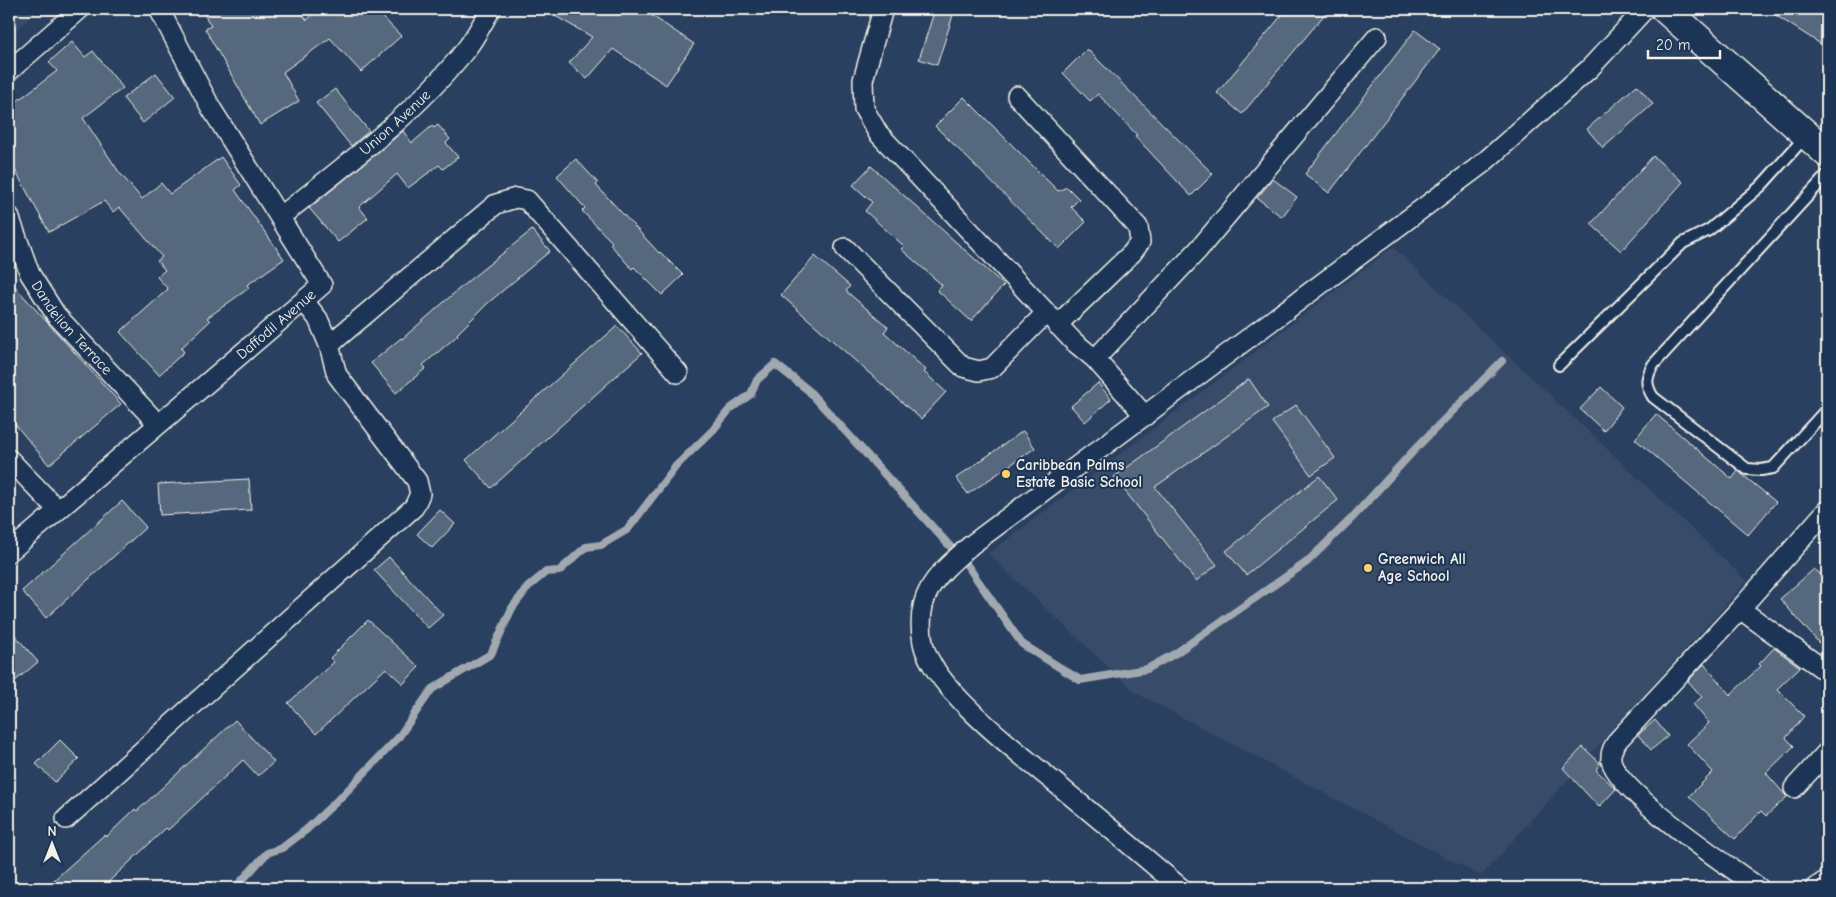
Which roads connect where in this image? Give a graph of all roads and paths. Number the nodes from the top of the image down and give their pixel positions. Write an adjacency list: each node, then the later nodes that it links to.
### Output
1 (80, 9): 8 (street)
2 (159, 9): 14 (street, Daffodil Avenue)
3 (491, 9): 14 (street, Union Avenue)
4 (883, 9): 17 (street)
5 (1645, 9): 23 (street)
6 (1665, 9): 10 (main road)
7 (1377, 37): 19 (street)
8 (9, 71)
9 (1017, 96): 17 (street)
10 (1807, 135): 11 (main road); 20 (lane)
11 (1827, 153)
12 (1827, 176): 22 (lane)
13 (9, 216): 24 (street, Dandelion Terrace)
14 (280, 217): 16 (street, Daffodil Avenue)
15 (845, 248): 17 (street)
16 (304, 301): 18 (street); 24 (street, Daffodil Avenue)
17 (1052, 319): 19 (street)
18 (329, 345): 21 (street); 33 (street)
19 (1095, 360): 23 (street)
20 (1559, 366)
21 (678, 373)
22 (1827, 410)
23 (1146, 416): 35 (street)
24 (158, 424): 26 (street, Daffodil Avenue)
25 (9, 459): 26 (street)
26 (58, 510): 28 (street, Daffodil Avenue)
27 (1827, 510): 29 (street)
28 (9, 552)
29 (1740, 609): 30 (street); 36 (street)
30 (1827, 672)
31 (1827, 752): 32 (street)
32 (1794, 788)
33 (66, 819)
34 (1827, 880): 37 (street)
35 (1182, 888)
36 (1759, 888)
37 (1815, 888)

